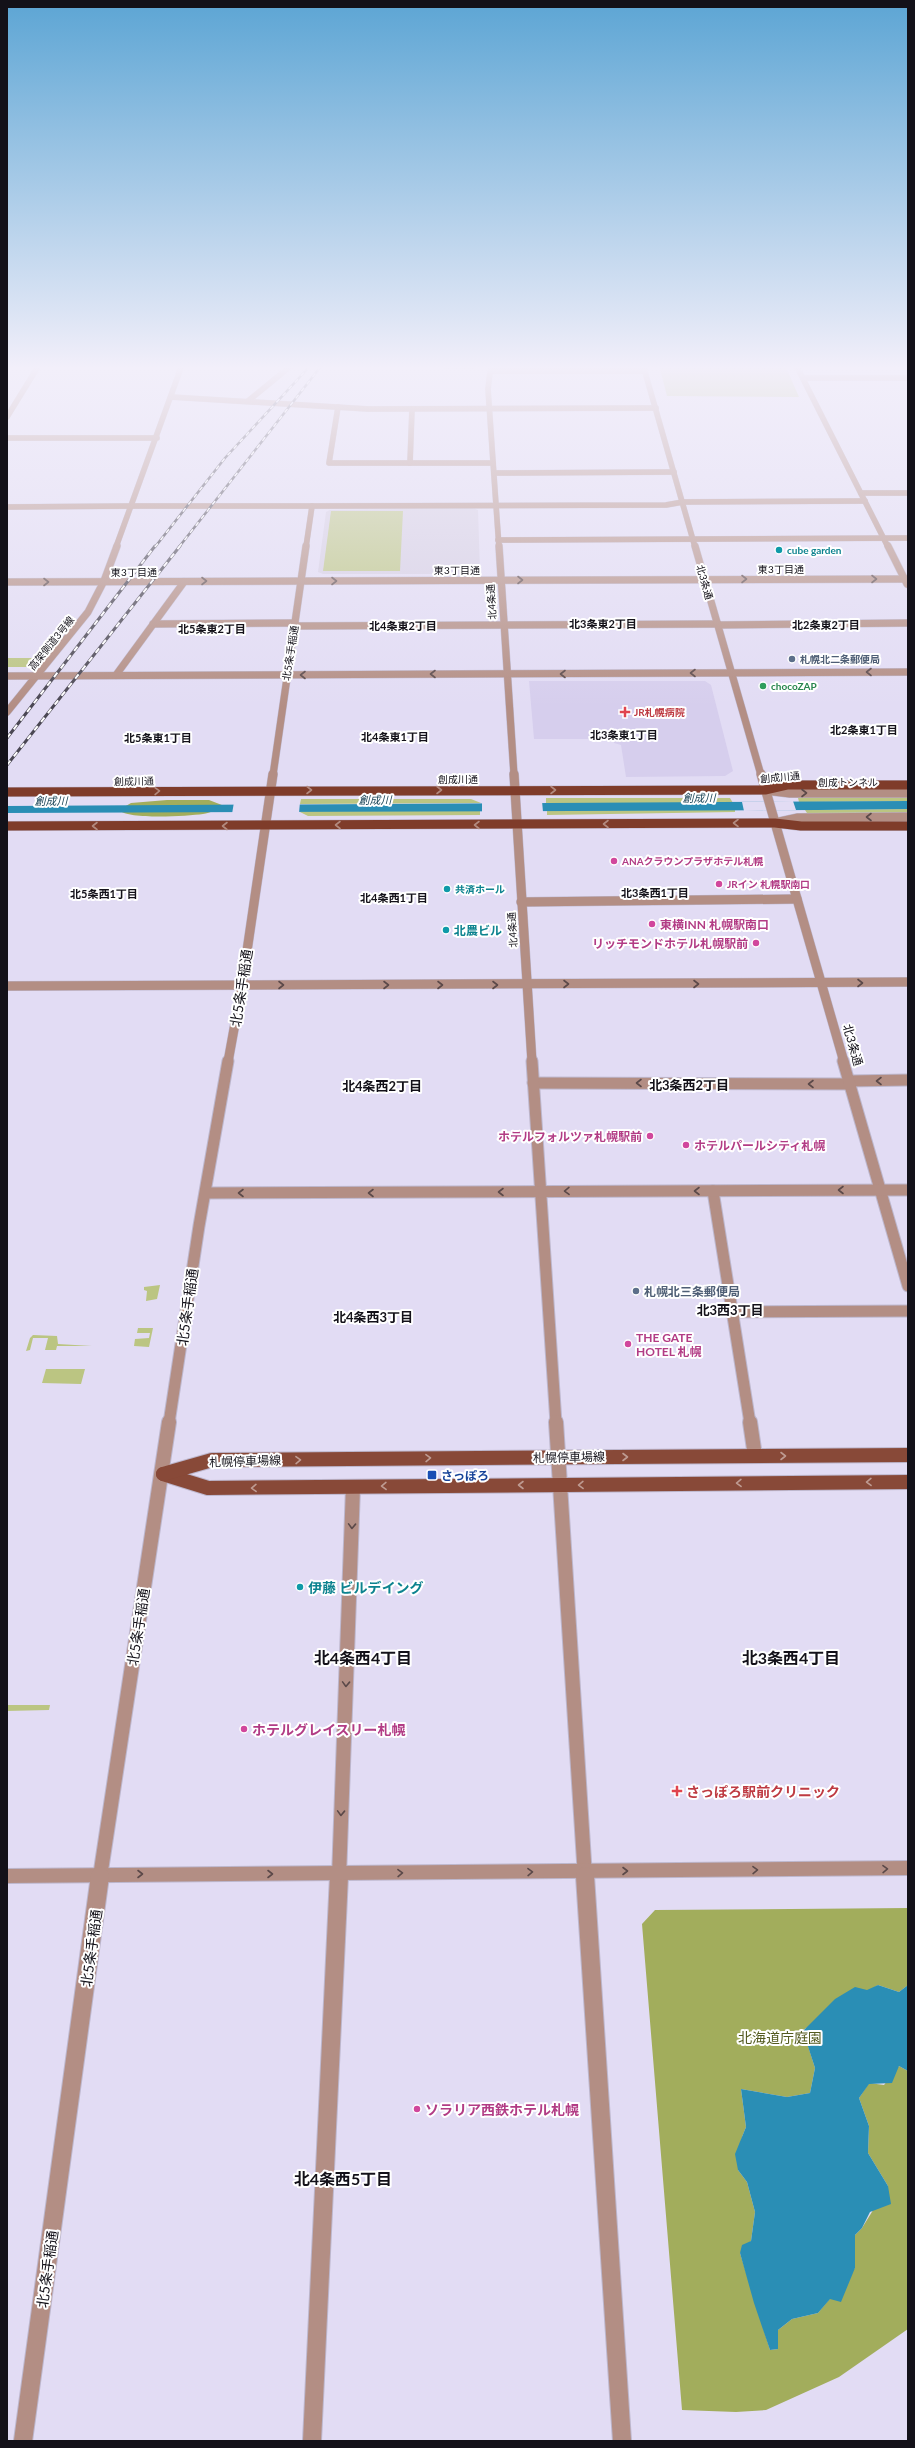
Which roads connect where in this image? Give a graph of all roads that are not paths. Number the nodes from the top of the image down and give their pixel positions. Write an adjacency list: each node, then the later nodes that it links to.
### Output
1 (142, 479): 10 (street, 高架側道3号線)
2 (494, 479): 9 (street, 北4条通)
3 (676, 479): 8 (street, 北3条通)
4 (854, 479): 5 (street)
5 (861, 493): 6 (street); 7 (street)
6 (908, 493)
7 (865, 501): 8 (street); 13 (street)
8 (683, 502): 9 (street); 15 (street, 北3条通)
9 (496, 505): 11 (street); 16 (street, 北4条通)
10 (132, 506): 11 (street); 12 (street); 22 (street, 高架側道3号線)
11 (312, 506): 20 (street, 北5条手稲通)
12 (7, 507)
13 (884, 538): 14 (street); 15 (street); 18 (street)
14 (908, 538)
15 (693, 539): 16 (street); 17 (street, 北3条通)
16 (498, 540): 19 (street, 北4条通)
17 (705, 579): 18 (street, 東3丁目通, one-way to 18); 19 (street, 東3丁目通, one-way to 17); 27 (street, 北3条通)
18 (906, 579): 24 (street)
19 (500, 580): 20 (street, 東3丁目通, one-way to 19); 29 (street, 北4条通)
20 (301, 581): 23 (street, 東3丁目通, one-way to 20); 26 (street, 北5条手稲通)
21 (7, 582): 22 (street, 東3丁目通, one-way to 22)
22 (104, 582): 23 (street, 東3丁目通); 35 (street, 高架側道3号線)
23 (184, 582): 25 (street)
24 (908, 586)
25 (153, 624): 26 (street); 36 (street)
26 (294, 624): 29 (street); 33 (street, 北5条手稲通)
27 (718, 624): 28 (street); 29 (street); 31 (street, 北3条通)
28 (908, 624)
29 (503, 625): 32 (street, 北4条通)
30 (908, 672): 31 (street, one-way to 31)
31 (732, 673): 32 (street, one-way to 32); 40 (street, 北3条通)
32 (506, 674): 33 (street, one-way to 33); 43 (street, 北4条通)
33 (287, 675): 36 (street); 39 (street, 北5条手稲通)
34 (7, 676): 35 (street)
35 (37, 676): 36 (street); 37 (street, 高架側道3号線)
36 (116, 676)
37 (7, 712)
38 (908, 784): 40 (highway, 創成川通)
39 (270, 790): 41 (highway, 創成川通, one-way to 39); 43 (highway, 創成川通, one-way to 43); 48 (street, 北5条手稲通)
40 (765, 790): 42 (street, 創成トンネル, one-way to 42); 43 (highway, 創成川通, one-way to 40); 45 (street, 北3条通)
41 (7, 792)
42 (908, 793)
43 (514, 794): 46 (street, 北4条通)
44 (908, 817): 45 (street, one-way to 45)
45 (775, 823): 46 (highway, one-way to 46); 49 (highway); 50 (street, 北3条通)
46 (516, 825): 48 (highway, one-way to 48); 51 (street, 北4条通)
47 (7, 826): 48 (highway, one-way to 47)
48 (264, 826): 54 (street, 北5条手稲通)
49 (908, 826)
50 (797, 899): 51 (street); 53 (street, 北3条通)
51 (521, 902): 55 (street, 北4条通)
52 (908, 982): 53 (street, one-way to 52)
53 (821, 983): 55 (street, one-way to 53); 58 (street, 北3条通)
54 (242, 985): 55 (street, one-way to 55); 56 (street); 64 (street, 北5条手稲通)
55 (528, 985): 59 (street, 北4条通)
56 (7, 986)
57 (908, 1080): 58 (street, one-way to 58)
58 (850, 1082): 59 (street, one-way to 59); 61 (street, 北3条通)
59 (533, 1083): 63 (street, 北4条通)
60 (712, 1190): 61 (street, one-way to 60); 63 (street, one-way to 63); 67 (street)
61 (880, 1190): 62 (street); 65 (street, 北3条通)
62 (908, 1190)
63 (540, 1192): 64 (street, one-way to 64); 70 (street, 北4条通)
64 (206, 1193): 71 (street, 北5条手稲通)
65 (908, 1286)
66 (908, 1311): 67 (street)
67 (732, 1312): 69 (street)
68 (908, 1455): 69 (main road, 札幌停車場線, one-way to 68)
69 (755, 1456): 70 (main road, 札幌停車場線, one-way to 69)
70 (558, 1458): 71 (main road, 札幌停車場線, one-way to 70); 73 (street, 北4条通)
71 (163, 1474): 74 (main road, one-way to 71); 77 (street, 北5条手稲通)
72 (908, 1482): 73 (main road, one-way to 73)
73 (560, 1485): 74 (main road, one-way to 74); 76 (street, 北4条通)
74 (354, 1487): 78 (street, one-way to 78)
75 (908, 1868): 76 (street, one-way to 75)
76 (586, 1872): 78 (street, one-way to 76); 82 (street, 北4条通)
77 (101, 1874): 78 (street, one-way to 78); 79 (street); 80 (street, 北5条手稲通)
78 (340, 1874): 81 (street)
79 (7, 1876)
80 (24, 2441)
81 (312, 2441)
82 (622, 2441)

